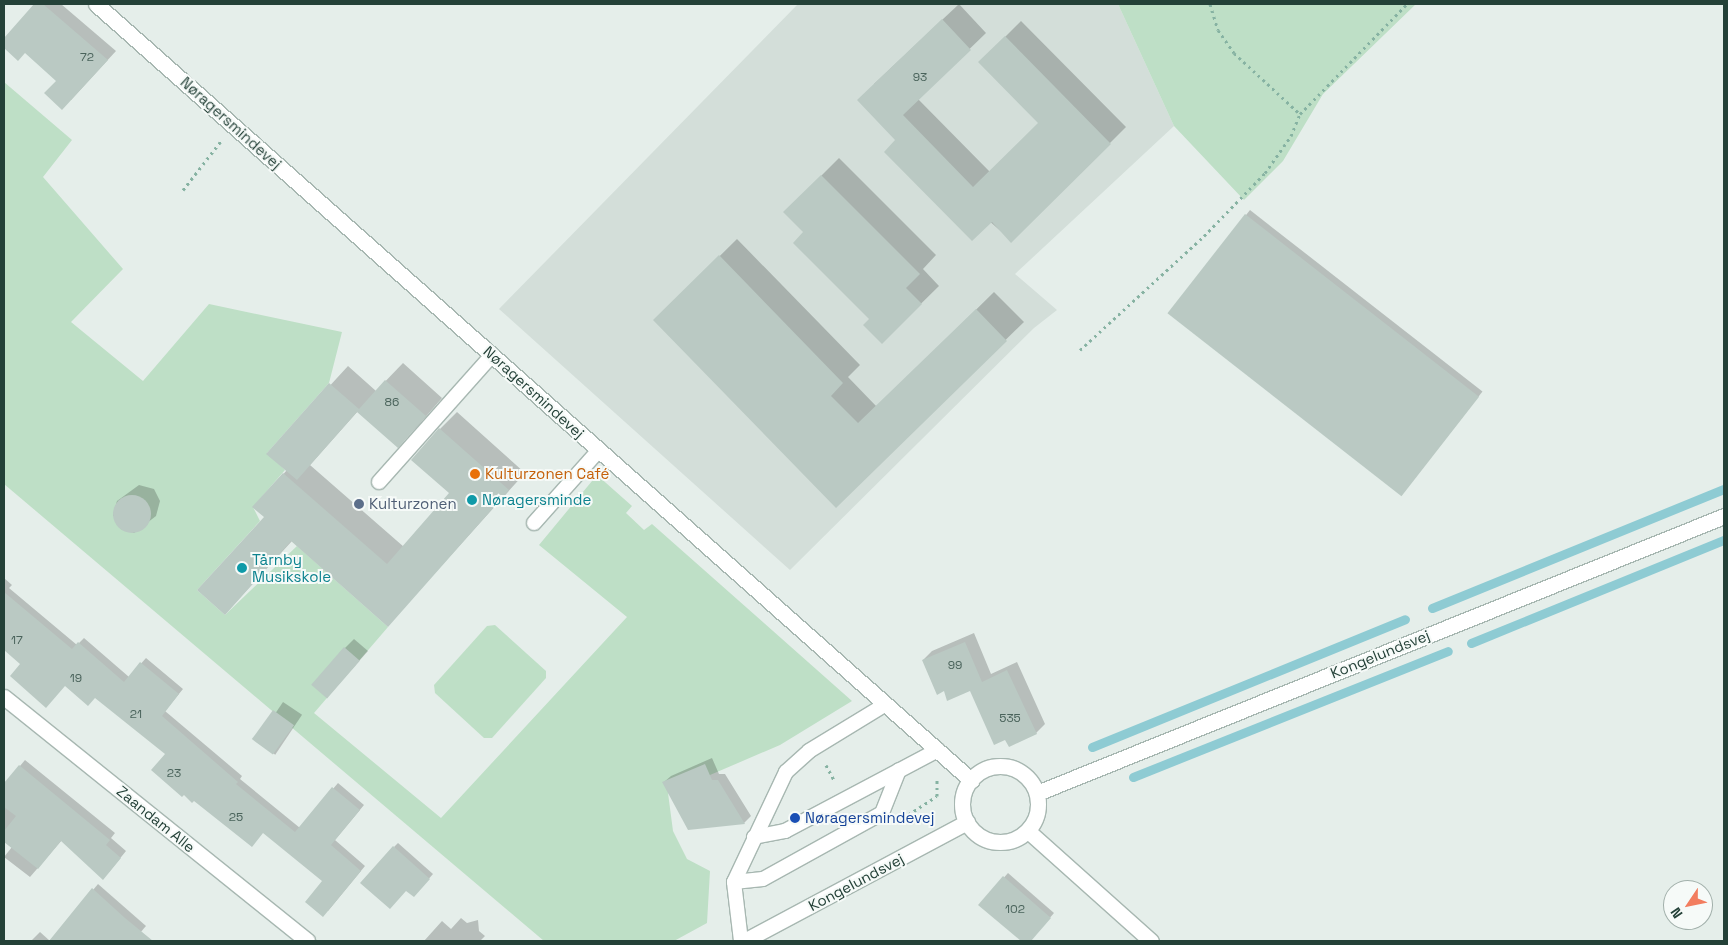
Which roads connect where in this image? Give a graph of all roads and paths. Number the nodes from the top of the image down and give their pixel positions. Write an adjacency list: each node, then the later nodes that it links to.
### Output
1 (96, 4): 5 (street, Nøragersmindevej)
2 (1210, 4): 4 (path)
3 (1407, 4): 4 (path)
4 (1300, 114): 7 (path)
5 (233, 125): 6 (path); 8 (street, Nøragersmindevej)
6 (183, 190)
7 (1080, 350)
8 (492, 354): 9 (street, Nøragersmindevej); 10 (lane)
9 (599, 450): 12 (lane); 14 (street, Nøragersmindevej)
10 (379, 482)
11 (1724, 516): 19 (street, Kongelundsvej)
12 (534, 523)
13 (4, 697): 25 (street, Zaandam Alle)
14 (886, 704): 15 (street, Nøragersmindevej); 23 (lane)
15 (938, 750): 16 (lane); 18 (street, Nøragersmindevej)
16 (899, 770): 23 (lane); 24 (lane)
17 (934, 776): 20 (path)
18 (971, 780): 19 (street); 21 (street)
19 (1037, 793): 22 (street)
20 (895, 822)
21 (967, 822): 22 (street); 26 (street, Kongelundsvej)
22 (1028, 831): 27 (street)
23 (754, 837): 24 (lane)
24 (734, 882): 26 (lane)
25 (307, 941)
26 (743, 941)
27 (1151, 941)

